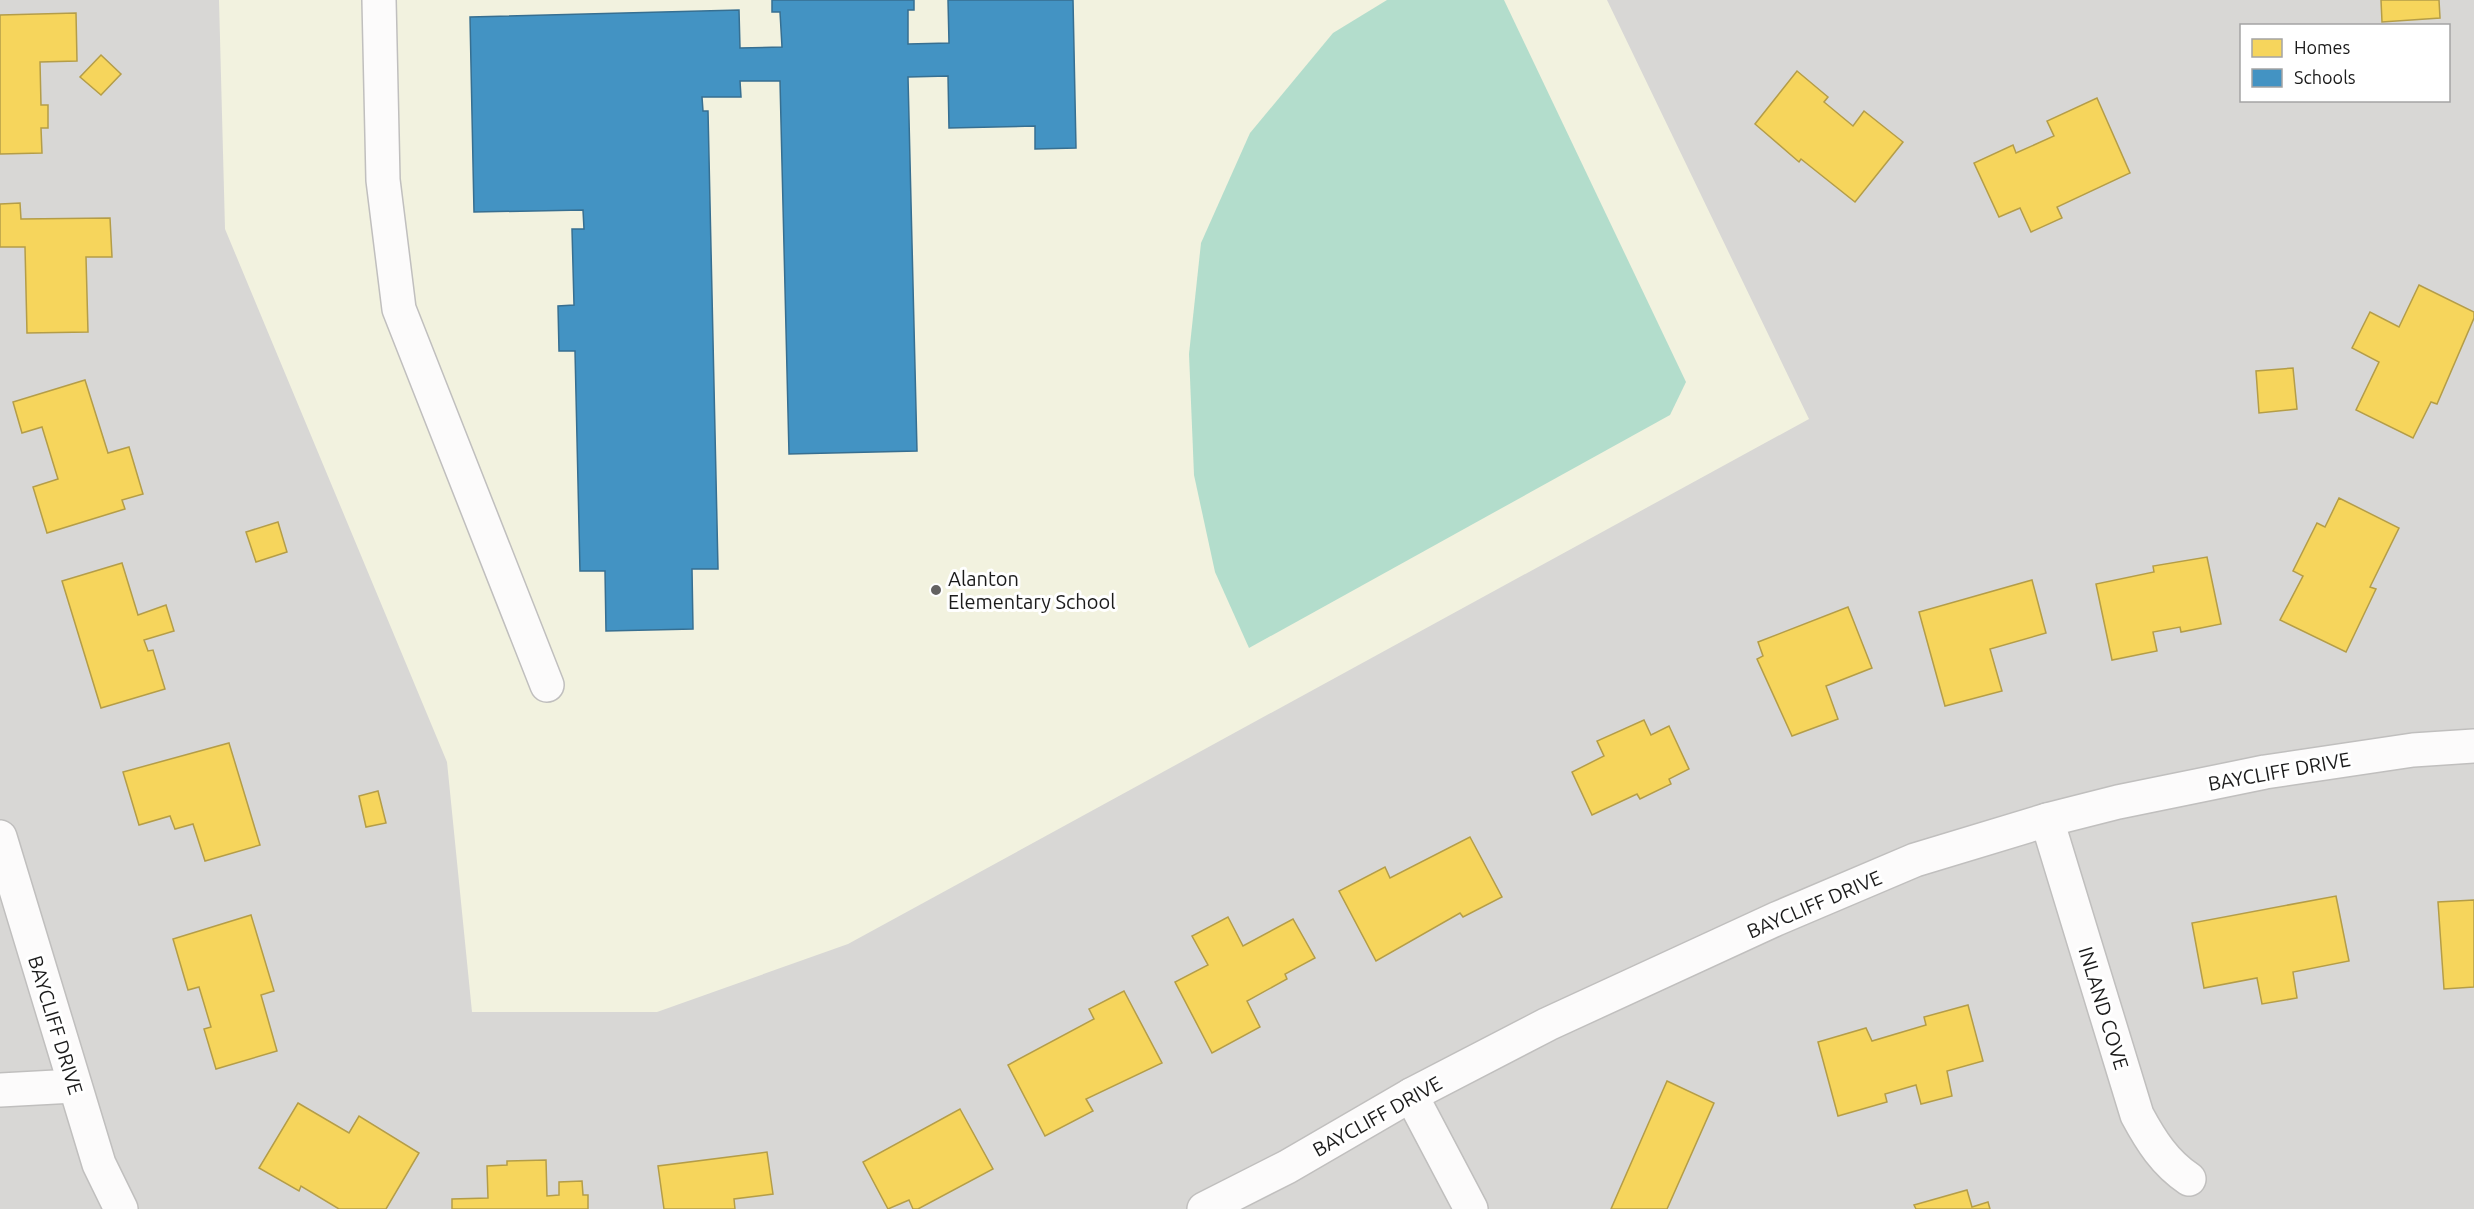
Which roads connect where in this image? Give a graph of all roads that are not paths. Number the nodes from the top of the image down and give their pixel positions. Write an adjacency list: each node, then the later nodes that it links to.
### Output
1 (379, 0): 2 (street)
2 (547, 685)
3 (2474, 746): 4 (street, BAYCLIFF DRIVE)
4 (2047, 820): 8 (street, BAYCLIFF DRIVE); 9 (street, INLAND COVE)
5 (0, 837): 6 (street, BAYCLIFF DRIVE)
6 (74, 1086): 7 (street); 10 (street, BAYCLIFF DRIVE)
7 (0, 1090)
8 (1411, 1095): 11 (street, BAYCLIFF DRIVE); 12 (street)
9 (2189, 1179)
10 (121, 1209)
11 (1204, 1209)
12 (1471, 1209)

